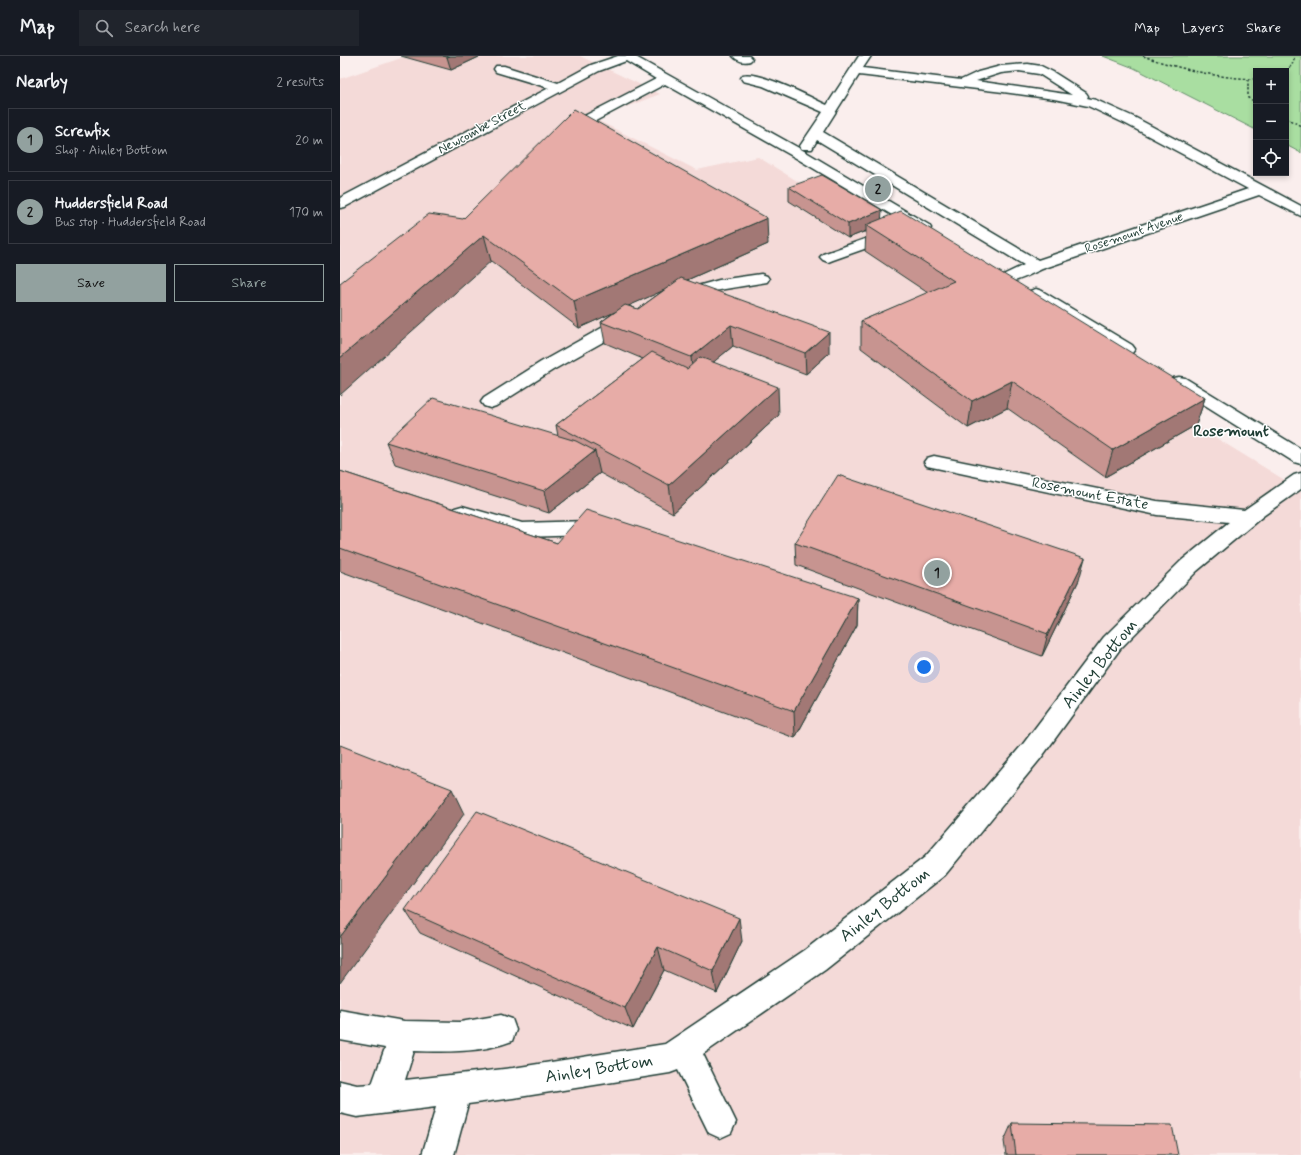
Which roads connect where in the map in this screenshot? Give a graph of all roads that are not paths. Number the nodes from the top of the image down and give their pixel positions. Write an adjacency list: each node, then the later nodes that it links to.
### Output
1 (625, 56): 6 (street); 8 (street, Newcombe Street)
2 (865, 56): 4 (street)
3 (500, 69): 8 (street)
4 (855, 71): 7 (street); 10 (street)
5 (747, 78): 10 (street)
6 (666, 79): 12 (street); 13 (street)
7 (962, 83): 9 (street); 9 (street)
8 (560, 87): 15 (street, Newcombe Street)
9 (1092, 103): 14 (street)
10 (829, 110): 11 (street)
11 (815, 133): 13 (street); 20 (street)
12 (555, 136)
13 (802, 155): 17 (street)
14 (1260, 190): 16 (street); 20 (street, Rosemount Avenue)
15 (340, 204)
16 (1301, 212)
17 (919, 225): 18 (street); 19 (street)
18 (938, 236)
19 (828, 257)
20 (1036, 266): 24 (street, Rosemount Avenue)
21 (761, 279): 22 (street)
22 (663, 303)
23 (643, 313): 26 (street)
24 (1141, 359)
25 (1168, 375): 27 (street)
26 (490, 402)
27 (1301, 458)
28 (934, 462): 31 (street, Rosemount Estate)
29 (1301, 480): 31 (street, Ainley Bottom)
30 (446, 509): 32 (street)
31 (1248, 518): 36 (street, Ainley Bottom)
32 (616, 534)
33 (340, 1025): 35 (street)
34 (501, 1030): 35 (street)
35 (404, 1036): 39 (street)
36 (684, 1049): 37 (street, Ainley Bottom); 40 (street)
37 (457, 1089): 39 (street, Ainley Bottom); 41 (street)
38 (340, 1097): 39 (street, Ainley Bottom)
39 (383, 1098)
40 (720, 1122)
41 (438, 1155)

